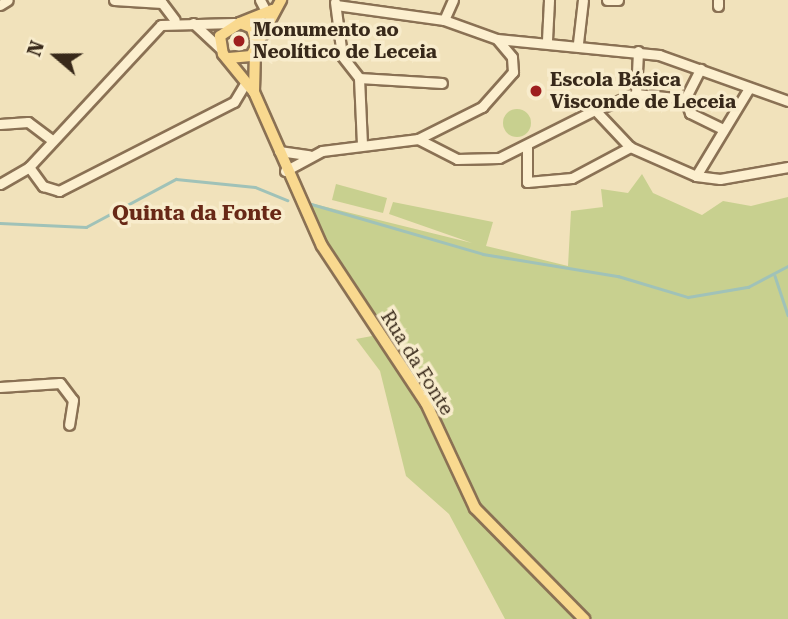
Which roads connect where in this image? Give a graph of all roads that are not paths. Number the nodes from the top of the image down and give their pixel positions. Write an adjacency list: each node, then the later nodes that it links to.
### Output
1 (9, 0): 12 (street)
2 (115, 0): 10 (street)
3 (260, 0): 13 (street)
4 (281, 0): 13 (main road)
5 (453, 0): 15 (street)
6 (549, 0): 19 (street)
7 (583, 0): 20 (street)
8 (607, 0): 9 (street)
9 (618, 0)
10 (162, 2): 14 (street)
11 (335, 3): 15 (street); 27 (street)
12 (0, 5)
13 (270, 12): 17 (main road); 22 (main road)
14 (175, 20): 16 (street); 40 (street)
15 (444, 20): 18 (street)
16 (193, 23): 17 (street); 21 (street)
17 (237, 23): 21 (main road); 22 (main road)
18 (496, 40): 19 (street); 39 (street)
19 (547, 40): 20 (street)
20 (578, 43): 23 (street)
21 (220, 48): 24 (main road)
22 (256, 49): 24 (main road); 33 (main road, Rua da Fonte)
23 (638, 51): 25 (street); 32 (street)
24 (228, 58): 28 (main road, Rua da Fonte)
25 (700, 69): 30 (street); 34 (street)
26 (739, 71): 30 (street)
27 (359, 78): 29 (street); 41 (street)
28 (246, 82): 33 (main road, Rua da Fonte); 46 (street)
29 (442, 83)
30 (737, 83): 31 (street)
31 (749, 88): 35 (street); 38 (street)
32 (636, 94): 34 (street); 36 (street)
33 (256, 96): 44 (main road, Rua da Fonte)
34 (685, 99): 38 (street)
35 (788, 101)
36 (595, 110): 42 (street); 43 (street)
37 (0, 124): 40 (street)
38 (721, 128): 49 (street)
39 (418, 139): 41 (street); 42 (street)
40 (53, 141): 46 (street)
41 (362, 144): 45 (street)
42 (527, 146): 43 (street)
43 (631, 147): 49 (street)
44 (276, 149): 45 (street); 48 (main road, Rua da Fonte)
45 (311, 155): 48 (street)
46 (29, 167): 50 (street)
47 (788, 167): 49 (street)
48 (285, 171): 53 (main road, Rua da Fonte)
49 (696, 176)
50 (0, 184)
51 (0, 387): 52 (street)
52 (69, 425)
53 (584, 619)

